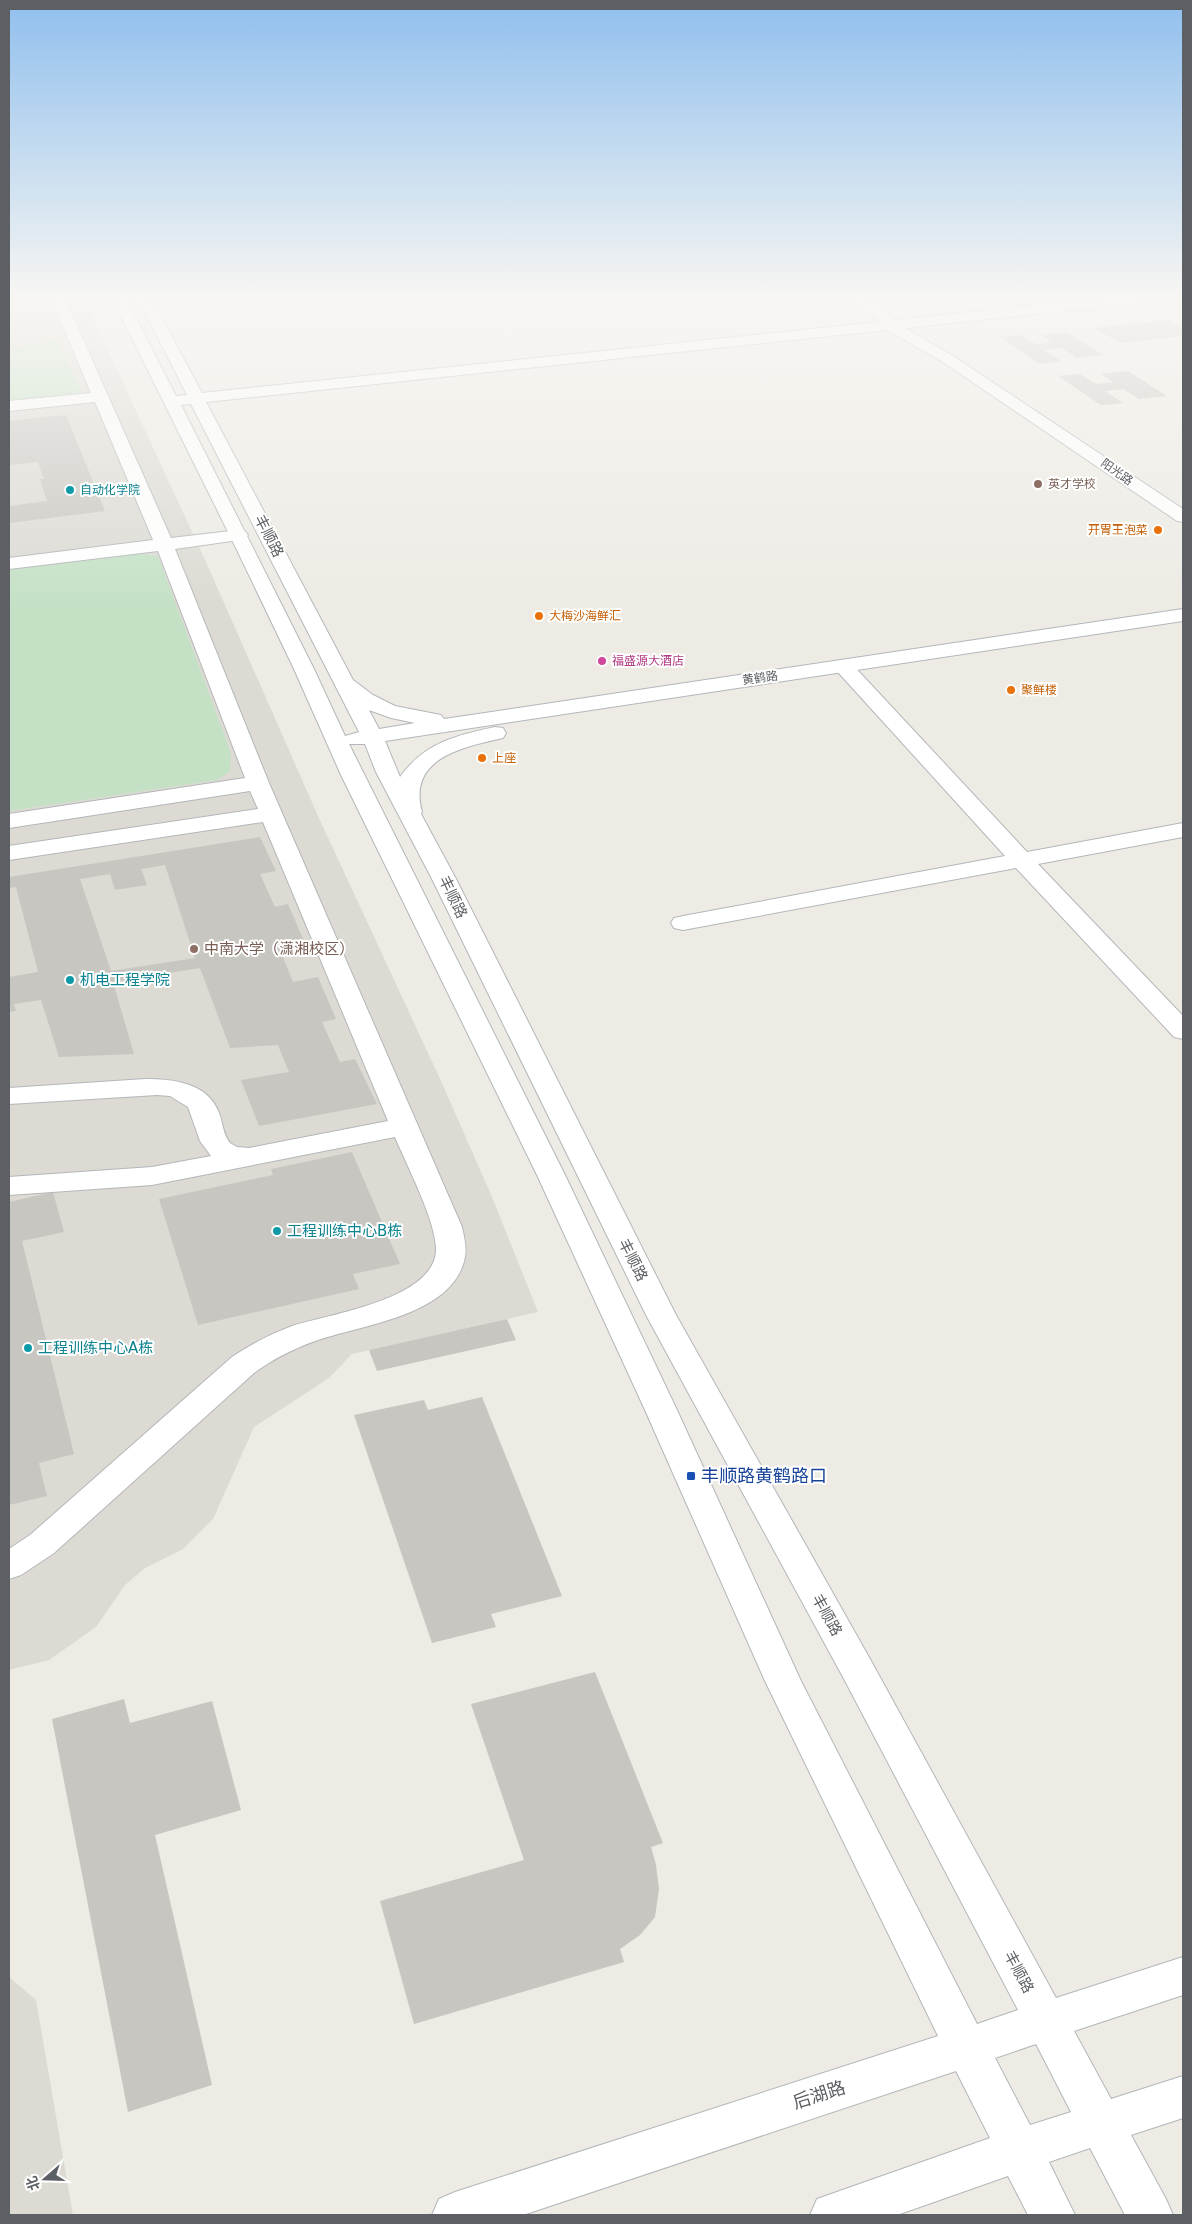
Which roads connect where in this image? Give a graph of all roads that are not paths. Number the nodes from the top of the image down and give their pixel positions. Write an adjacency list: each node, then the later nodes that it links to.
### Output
1 (100, 397): 16 (main road)
2 (92, 398): 10 (main road)
3 (187, 398): 12 (main road)
4 (192, 398): 12 (main road, 丰顺路)
5 (255, 398): 12 (main road)
6 (293, 398): 9 (main road)
7 (1007, 398): 14 (main road, 阳光路)
8 (1026, 398): 13 (main road, 阳光路)
9 (274, 400): 11 (main road); 12 (main road)
10 (9, 406)
11 (237, 410)
12 (198, 414): 15 (main road); 21 (main road, 丰顺路)
13 (1183, 500)
14 (1183, 517)
15 (239, 535): 16 (main road); 24 (main road)
16 (164, 544): 17 (main road); 25 (main road)
17 (9, 564)
18 (1183, 615): 20 (main road)
19 (1183, 627): 20 (main road)
20 (848, 671): 22 (main road); 31 (main road)
21 (342, 678): 22 (main road); 23 (main road, 丰顺路)
22 (515, 722): 23 (main road); 27 (main road)
23 (375, 743): 24 (main road); 27 (main road, 丰顺路)
24 (340, 748): 43 (main road)
25 (258, 783): 26 (main road); 28 (main road)
26 (272, 814): 30 (main road); 35 (main road)
27 (412, 819): 42 (main road, 丰顺路)
28 (9, 821)
29 (1183, 830): 31 (main road)
30 (9, 853)
31 (1021, 860): 32 (main road); 33 (main road)
32 (683, 924)
33 (1183, 1031)
34 (9, 1096): 36 (main road)
35 (403, 1127): 37 (main road); 40 (main road)
36 (211, 1137): 37 (main road); 38 (main road)
37 (252, 1157): 38 (main road)
38 (167, 1174): 39 (main road)
39 (9, 1186)
40 (9, 1566)
41 (1183, 1976): 42 (main road, 后湖路)
42 (1044, 2020): 43 (main road, 后湖路); 45 (main road, 丰顺路)
43 (966, 2046): 46 (main road); 47 (main road, 后湖路)
44 (1183, 2097): 45 (main road)
45 (1102, 2125): 46 (main road); 50 (main road, 丰顺路)
46 (1019, 2150): 48 (main road); 49 (main road)
47 (455, 2215)
48 (832, 2215)
49 (1052, 2215)
50 (1150, 2215)

